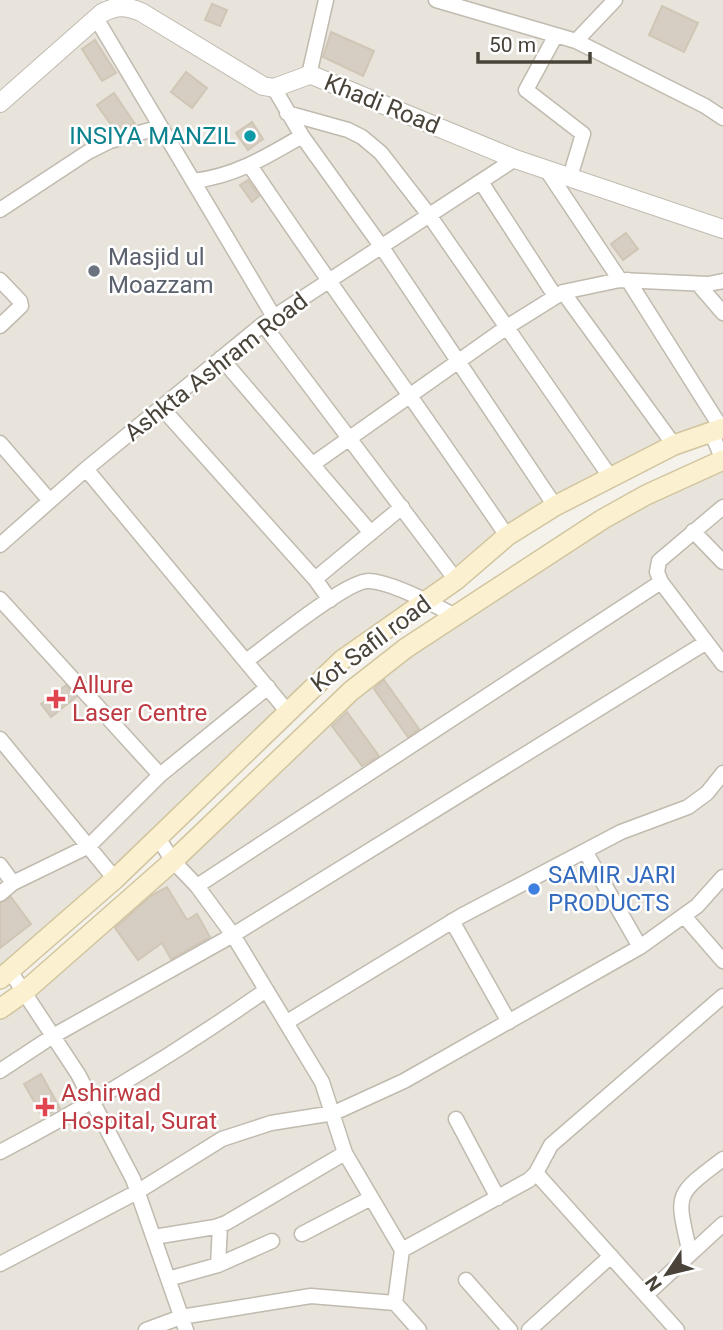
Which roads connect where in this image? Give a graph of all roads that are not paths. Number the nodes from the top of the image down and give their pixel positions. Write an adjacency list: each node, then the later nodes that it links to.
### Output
1 (326, 0): 8 (street)
2 (436, 0): 6 (street)
3 (615, 0): 7 (street)
4 (130, 4): 5 (street); 9 (street)
5 (96, 18): 10 (street); 13 (street)
6 (556, 35): 7 (street); 18 (street)
7 (576, 41): 12 (street)
8 (309, 75): 9 (street, Khadi Road); 15 (street, Khadi Road)
9 (274, 88): 11 (street)
10 (0, 103)
11 (287, 113): 14 (street); 22 (street)
12 (723, 118)
13 (161, 127): 19 (street); 21 (street)
14 (302, 136): 16 (street); 24 (street)
15 (515, 159): 17 (street, Khadi Road); 20 (street, Ashkta Ashram Road)
16 (251, 167): 19 (street); 28 (street)
17 (546, 169): 18 (street, Khadi Road); 26 (street)
18 (570, 177): 23 (street, Khadi Road)
19 (194, 181): 32 (street)
20 (481, 182): 22 (street, Ashkta Ashram Road); 30 (street)
21 (0, 210)
22 (429, 215): 24 (street, Ashkta Ashram Road); 34 (street)
23 (723, 229)
24 (381, 246): 28 (street, Ashkta Ashram Road); 36 (street)
25 (0, 280): 33 (street)
26 (624, 280): 29 (street); 30 (street); 39 (street)
27 (723, 281): 29 (street)
28 (328, 282): 32 (street, Ashkta Ashram Road); 37 (street)
29 (698, 284): 31 (street)
30 (559, 294): 34 (street); 42 (street)
31 (723, 313)
32 (269, 320): 35 (street, Ashkta Ashram Road); 40 (street)
33 (0, 326)
34 (508, 327): 36 (street); 46 (street)
35 (221, 358): 38 (street, Ashkta Ashram Road); 44 (street)
36 (458, 362): 37 (street); 48 (street)
37 (411, 396): 40 (street); 53 (street)
38 (162, 408): 45 (street, Ashkta Ashram Road); 56 (street)
39 (718, 430): 42 (main road, Kot Safil road); 43 (street)
40 (349, 439): 44 (street); 49 (street)
41 (0, 443): 47 (street)
42 (674, 446): 46 (main road, Kot Safil road)
43 (723, 460): 62 (main road, Kot Safil road)
44 (313, 464): 52 (street)
45 (86, 469): 47 (street, Ashkta Ashram Road); 64 (street)
46 (611, 478): 48 (main road, Kot Safil road)
47 (50, 501): 54 (street, Ashkta Ashram Road)
48 (555, 506): 53 (main road, Kot Safil road)
49 (402, 507): 52 (street); 57 (street)
50 (723, 507): 51 (street)
51 (693, 531): 55 (street); 58 (street)
52 (371, 533): 56 (street)
53 (508, 536): 57 (main road, Kot Safil road)
54 (3, 537)
55 (723, 562)
56 (315, 579): 60 (street)
57 (456, 580): 61 (main road, Kot Safil road)
58 (661, 582): 63 (street); 79 (street)
59 (0, 599): 70 (street)
60 (330, 600): 61 (street); 64 (street)
61 (427, 601): 62 (street); 67 (main road, Kot Safil road)
62 (455, 616): 74 (main road, Kot Safil road)
63 (705, 643): 65 (street); 83 (street)
64 (246, 661): 66 (street)
65 (723, 664)
66 (268, 687): 67 (street); 70 (street)
67 (287, 711): 71 (main road, Kot Safil road)
68 (0, 739): 72 (street)
69 (723, 773): 73 (street)
70 (160, 775): 72 (street)
71 (158, 838): 74 (street); 77 (main road, Kot Safil road)
72 (89, 846): 77 (street); 78 (street)
73 (585, 851): 82 (street); 84 (street)
74 (173, 861): 79 (street); 88 (main road, Kot Safil road)
75 (0, 865): 78 (street)
76 (723, 877): 81 (street)
77 (115, 878): 86 (main road, Kot Safil road)
78 (13, 883): 80 (street)
79 (197, 886): 83 (street)
80 (0, 894)
81 (684, 916): 84 (street); 85 (street)
82 (452, 921): 91 (street); 92 (street)
83 (233, 935): 87 (street); 93 (street)
84 (640, 947): 92 (street)
85 (723, 961)
86 (5, 975): 88 (street)
87 (266, 990): 91 (street); 95 (street)
88 (24, 992): 90 (main road, Kot Safil road); 93 (street)
89 (723, 996): 101 (street)
90 (0, 1009)
91 (287, 1022): 96 (street)
92 (509, 1022): 96 (street)
93 (53, 1036): 94 (street); 95 (street)
94 (0, 1071)
95 (93, 1102): 98 (street); 102 (street)
96 (334, 1113): 99 (street); 102 (street)
97 (456, 1119): 104 (street)
98 (0, 1152)
99 (345, 1153): 103 (street); 106 (street)
100 (723, 1159): 111 (street)
101 (536, 1173): 104 (street); 112 (street)
102 (137, 1192): 108 (street); 113 (street)
103 (371, 1198): 107 (street); 110 (street)
104 (498, 1198): 110 (street)
105 (723, 1224): 111 (street)
106 (219, 1226): 108 (street); 114 (street)
107 (302, 1234)
108 (154, 1237): 115 (street)
109 (272, 1241): 114 (street)
110 (402, 1250): 118 (street)
111 (691, 1254): 117 (street)
112 (611, 1256): 117 (street); 123 (street)
113 (0, 1264)
114 (218, 1265): 115 (street)
115 (168, 1279): 119 (street)
116 (466, 1280): 122 (street)
117 (647, 1294): 124 (street)
118 (395, 1303): 119 (street); 121 (street)
119 (184, 1324): 120 (street)
120 (146, 1330)
121 (419, 1330)
122 (510, 1330)
123 (529, 1330)
124 (677, 1330)

